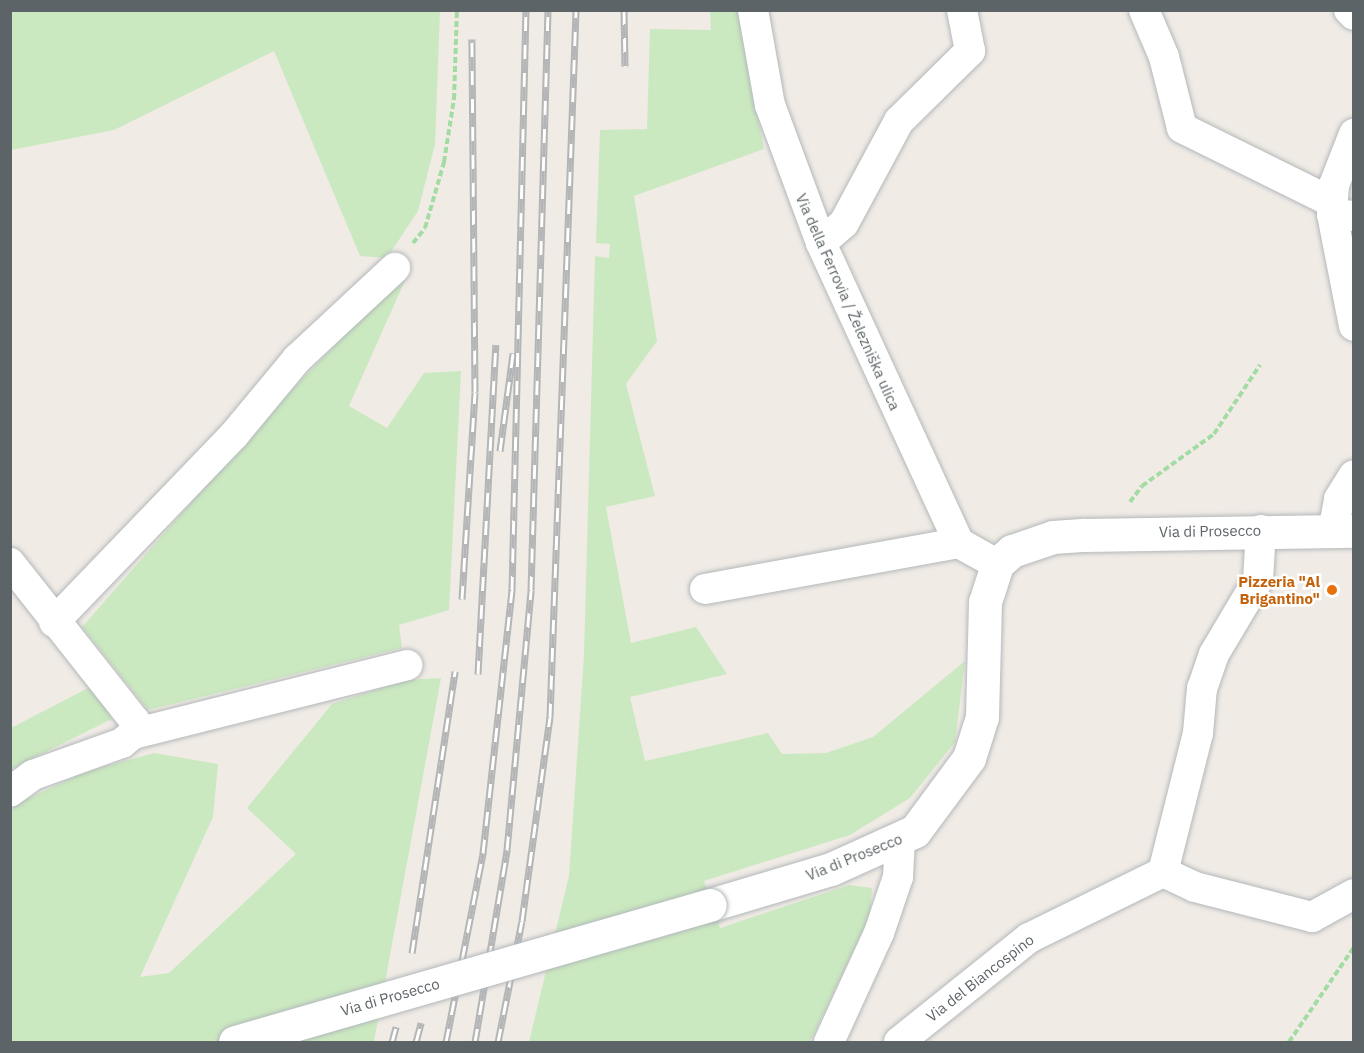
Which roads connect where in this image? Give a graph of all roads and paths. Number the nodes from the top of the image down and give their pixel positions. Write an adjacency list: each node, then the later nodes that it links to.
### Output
1 (457, 10): 10 (path)
2 (753, 10): 9 (street, Via della Ferrovia / Železniška ulica)
3 (962, 10): 9 (street)
4 (1144, 10): 8 (street)
5 (1349, 10): 6 (street)
6 (1353, 15)
7 (1353, 134): 8 (street)
8 (1339, 211): 11 (street)
9 (821, 243): 17 (street, Via della Ferrovia / Železniška ulica)
10 (395, 268): 21 (street)
11 (1353, 326)
12 (1260, 365): 16 (path)
13 (1353, 475): 15 (street)
14 (1261, 530): 15 (main road, Via di Prosecco); 16 (main road, Via di Prosecco); 26 (street)
15 (1343, 531)
16 (1119, 533): 19 (main road, Via di Prosecco)
17 (959, 543): 19 (street); 20 (street)
18 (10, 563): 21 (street)
19 (997, 564): 25 (main road, Via di Prosecco)
20 (705, 589)
21 (54, 622): 23 (street)
22 (407, 665): 23 (street)
23 (133, 734): 24 (street)
24 (10, 792)
25 (900, 842): 29 (main road, Via di Prosecco, bridge); 30 (street)
26 (1163, 872): 27 (street); 31 (street, Via del Biancospino)
27 (1353, 894)
28 (1353, 947): 32 (path)
29 (235, 1042)
30 (829, 1042)
31 (899, 1042)
32 (1289, 1042)

